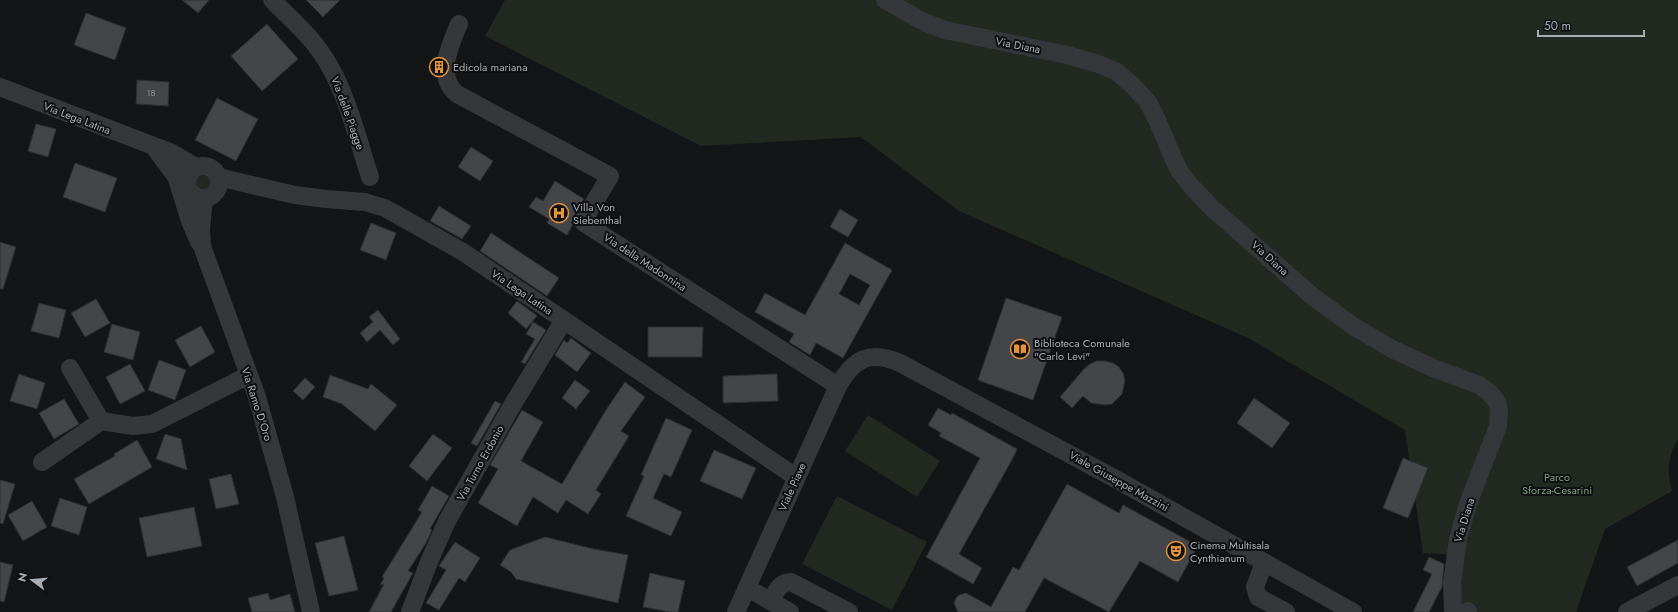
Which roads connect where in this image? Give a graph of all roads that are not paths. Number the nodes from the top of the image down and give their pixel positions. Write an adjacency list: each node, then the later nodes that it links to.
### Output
1 (272, 0): 8 (street, Via delle Piagge)
2 (885, 0): 31 (street, Via Diana)
3 (459, 24): 16 (street, Via della Madonnina)
4 (0, 87): 5 (street, Via Lega Latina)
5 (154, 147): 6 (street, Via Lega Latina); 9 (street)
6 (196, 167): 7 (street); 9 (street)
7 (218, 177): 9 (street); 10 (street, Via Lega Latina)
8 (370, 177): 10 (street); 11 (street, Via delle Piagge)
9 (188, 190): 15 (street, Via Ramo D'Oro)
10 (350, 200): 11 (street, Via Lega Latina)
11 (385, 208): 12 (street, Via Lega Latina)
12 (564, 320): 19 (street, Via Lega Latina); 25 (street, Via Turno Erdonio)
13 (881, 356): 16 (street, Viale Piave); 20 (street, Viale Giuseppe Mazzini)
14 (70, 368): 17 (street)
15 (249, 374): 17 (street); 24 (street, Via Ramo D'Oro)
16 (838, 386): 19 (street, Viale Piave)
17 (101, 421): 18 (street)
18 (42, 462)
19 (796, 477): 22 (street, Viale Piave)
20 (1264, 563): 29 (street); 30 (street, Viale Giuseppe Mazzini)
21 (1678, 586): 32 (street)
22 (747, 588): 23 (street); 26 (street, Viale Piave)
23 (771, 601): 27 (street); 28 (street)
24 (311, 612)
25 (410, 612)
26 (736, 612)
27 (790, 612)
28 (849, 612)
29 (1286, 612)
30 (1354, 612)
31 (1463, 612)
32 (1627, 612)

